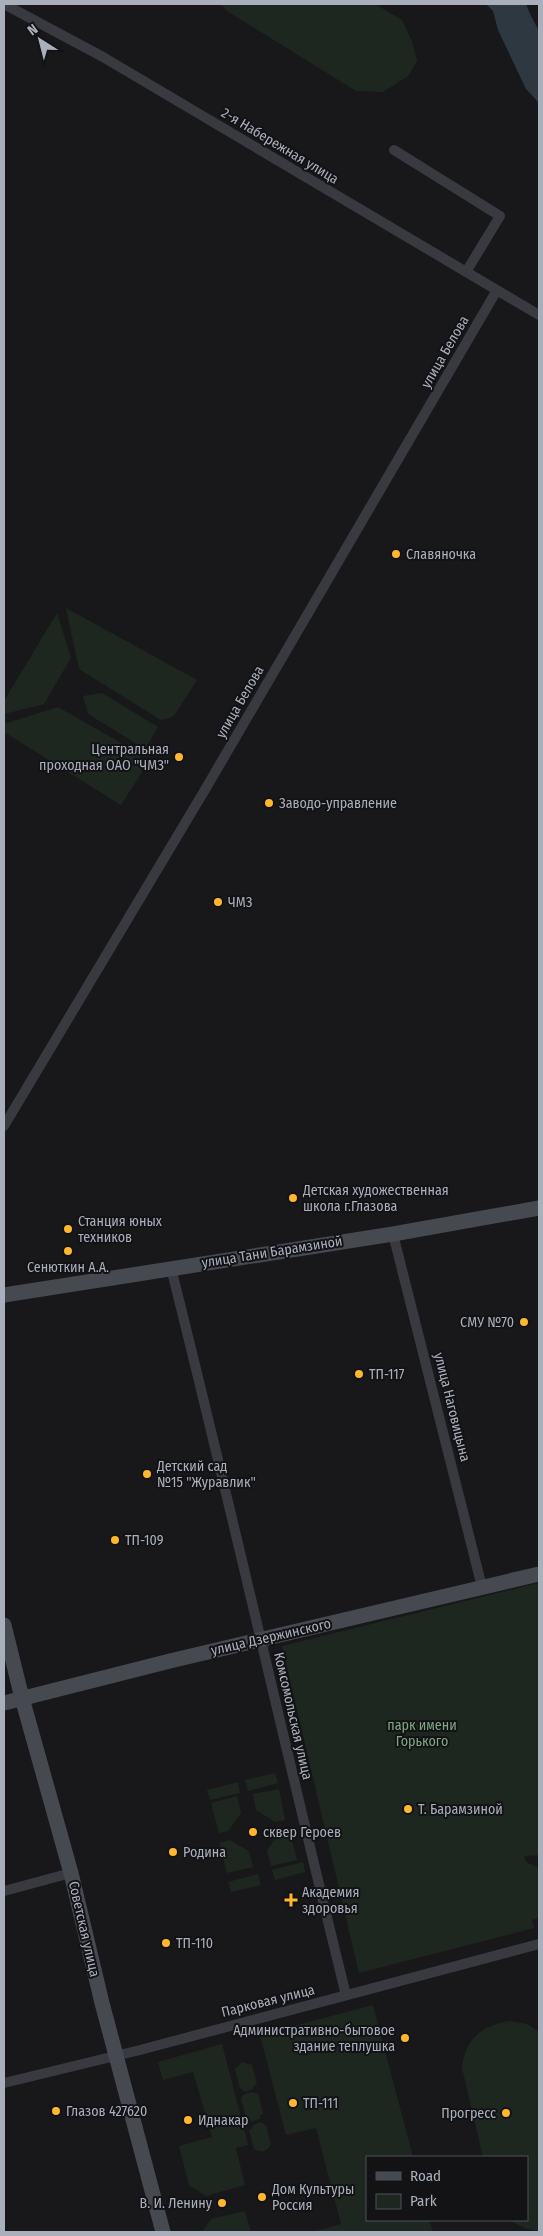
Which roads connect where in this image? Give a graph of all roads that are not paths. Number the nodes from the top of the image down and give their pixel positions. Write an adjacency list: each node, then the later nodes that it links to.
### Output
1 (4, 4): 3 (street, 2-я Набережная улица)
2 (394, 150): 3 (street)
3 (466, 272): 4 (street, 2-я Набережная улица)
4 (497, 290): 5 (street, 2-я Набережная улица); 6 (street, улица Белова)
5 (539, 315)
6 (4, 1126)
7 (539, 1208): 8 (street, улица Тани Барамзиной)
8 (393, 1234): 9 (street, улица Тани Барамзиной); 12 (street, улица Наговицына)
9 (171, 1268): 10 (street, улица Тани Барамзиной); 14 (street, Комсомольская улица)
10 (4, 1295)
11 (539, 1574): 12 (street, улица Дзержинского)
12 (482, 1587): 14 (street, улица Дзержинского)
13 (4, 1625): 15 (street, Советская улица)
14 (261, 1640): 15 (street, улица Дзержинского); 20 (street, Комсомольская улица)
15 (22, 1698): 16 (street, улица Дзержинского); 17 (street, Советская улица)
16 (4, 1703)
17 (71, 1873): 18 (street); 21 (street, Советская улица)
18 (4, 1891)
19 (539, 1944): 20 (street, Парковая улица)
20 (346, 1995): 21 (street, Парковая улица)
21 (116, 2056): 22 (street, Парковая улица); 23 (street, Советская улица)
22 (4, 2083)
23 (163, 2232)

